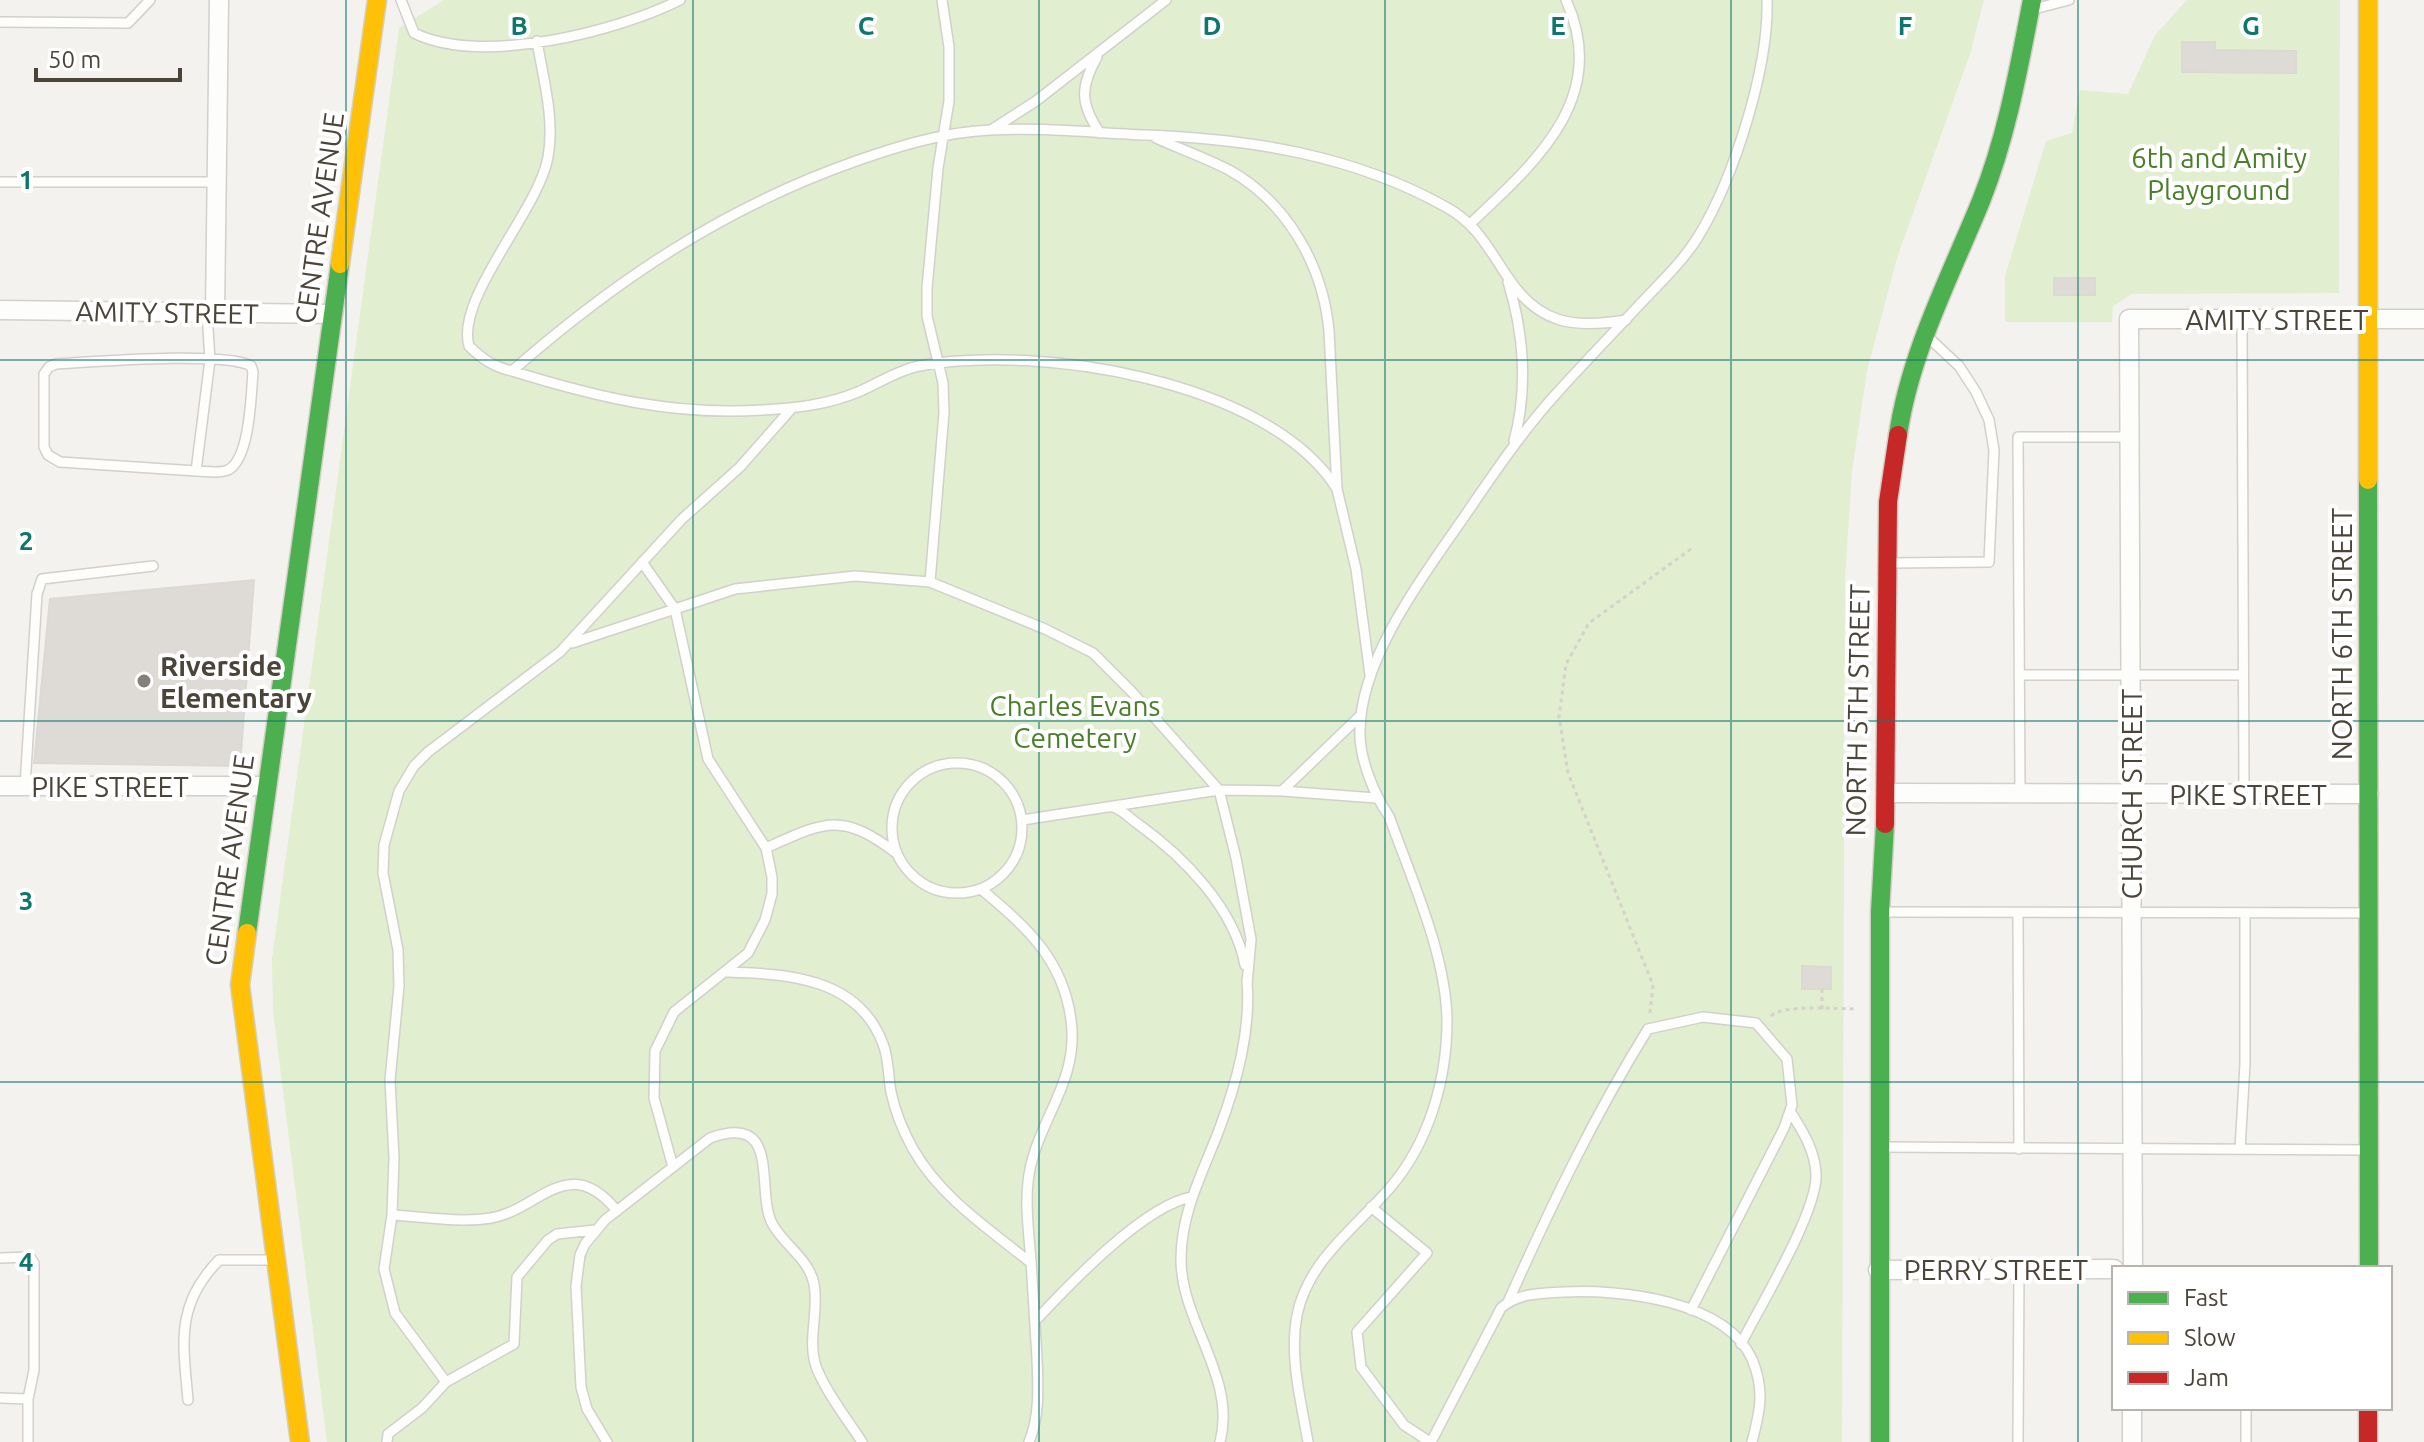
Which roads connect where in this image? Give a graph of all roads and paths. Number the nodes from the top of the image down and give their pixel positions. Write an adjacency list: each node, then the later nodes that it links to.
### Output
1 (150, 0): 13 (lane)
2 (219, 0): 21 (street)
3 (401, 0): 14 (lane)
4 (680, 0): 14 (lane)
5 (942, 0): 18 (lane)
6 (1166, 0): 15 (lane)
7 (1566, 0): 22 (lane)
8 (1767, 0): 31 (lane)
9 (2069, 0): 12 (lane)
10 (2368, 0): 29 (main road, NORTH 6TH STREET)
11 (380, 2): 26 (main road, CENTRE AVENUE)
12 (2031, 5): 32 (main road, NORTH 5TH STREET)
13 (0, 22)
14 (537, 41): 35 (lane)
15 (1101, 51): 16 (lane); 17 (lane)
16 (991, 130): 17 (lane); 18 (lane)
17 (1100, 133): 19 (lane)
18 (944, 135): 34 (lane); 35 (lane)
19 (1149, 135): 22 (lane); 40 (lane)
20 (0, 182): 21 (lane)
21 (218, 182): 25 (street)
22 (1471, 223): 23 (lane)
23 (1506, 275): 31 (lane); 38 (lane)
24 (0, 310): 25 (street, AMITY STREET)
25 (211, 312): 26 (street, AMITY STREET); 33 (lane)
26 (333, 314): 55 (main road, CENTRE AVENUE)
27 (2129, 319): 28 (street, AMITY STREET); 37 (street, CHURCH STREET)
28 (2242, 319): 29 (street, AMITY STREET); 50 (lane)
29 (2368, 319): 30 (street, AMITY STREET); 62 (main road, NORTH 6TH STREET)
30 (2424, 319)
31 (1626, 320): 38 (lane)
32 (1926, 334): 43 (main road, NORTH 5TH STREET); 43 (lane)
33 (210, 360): 39 (lane); 39 (lane); 39 (lane)
34 (939, 363): 36 (lane); 40 (lane); 45 (lane)
35 (512, 371): 36 (lane)
36 (792, 408): 42 (lane)
37 (2130, 437): 48 (lane); 49 (street, CHURCH STREET)
38 (1512, 448): 51 (lane)
39 (196, 471)
40 (1337, 489): 51 (lane)
41 (1691, 549): 80 (path)
42 (642, 562): 46 (lane); 47 (lane)
43 (1886, 563): 58 (main road, NORTH 5TH STREET)
44 (153, 566): 54 (lane)
45 (930, 582): 46 (lane); 56 (lane)
46 (675, 609): 47 (lane); 66 (lane)
47 (568, 644): 91 (lane)
48 (2019, 675): 49 (lane); 59 (lane)
49 (2131, 675): 50 (lane); 60 (street, CHURCH STREET)
50 (2243, 675): 61 (lane)
51 (1370, 678): 52 (lane)
52 (1361, 715): 57 (lane); 63 (lane)
53 (0, 786): 54 (street, PIKE STREET)
54 (25, 786): 55 (street, PIKE STREET)
55 (267, 786): 94 (main road, CENTRE AVENUE)
56 (1219, 790): 57 (lane); 64 (lane); 75 (lane)
57 (1282, 791): 63 (lane)
58 (1887, 793): 59 (street, PIKE STREET); 69 (main road, NORTH 5TH STREET)
59 (2020, 794): 60 (street, PIKE STREET)
60 (2131, 794): 61 (street, PIKE STREET); 71 (street, CHURCH STREET)
61 (2244, 794): 62 (street, PIKE STREET)
62 (2369, 794): 73 (main road, NORTH 6TH STREET)
63 (1376, 798): 89 (lane)
64 (1113, 807): 65 (lane); 75 (lane)
65 (1022, 820): 67 (lane); 68 (lane)
66 (766, 848): 67 (lane); 74 (lane)
67 (896, 853): 68 (lane)
68 (981, 889): 95 (lane)
69 (1880, 912): 70 (lane); 78 (main road, NORTH 5TH STREET)
70 (2018, 913): 71 (lane); 83 (lane)
71 (2132, 913): 72 (lane); 84 (street, CHURCH STREET)
72 (2245, 913): 73 (lane); 85 (lane)
73 (2369, 913): 86 (main road, NORTH 6TH STREET)
74 (728, 972): 87 (lane); 95 (lane)
75 (1247, 984): 88 (lane)
76 (1822, 989): 77 (path)
77 (1822, 1009): 78 (path); 79 (path)
78 (1879, 1009): 82 (main road, NORTH 5TH STREET)
79 (1759, 1027): 80 (lane); 81 (lane)
80 (1648, 1029): 101 (lane)
81 (1790, 1111): 102 (lane); 104 (lane)
82 (1878, 1147): 83 (lane); 100 (main road, NORTH 5TH STREET)
83 (2019, 1149): 84 (lane)
84 (2133, 1149): 85 (lane); 96 (street, CHURCH STREET)
85 (2240, 1149): 86 (lane)
86 (2369, 1150): 97 (main road, NORTH 6TH STREET)
87 (673, 1167): 90 (lane); 116 (lane)
88 (1192, 1197): 103 (lane); 118 (lane)
89 (1371, 1207): 119 (lane); 120 (lane)
90 (617, 1211): 91 (lane); 92 (lane)
91 (392, 1215): 105 (lane)
92 (595, 1230): 105 (lane); 115 (lane)
93 (0, 1258): 107 (lane)
94 (277, 1260): 108 (lane); 113 (main road, CENTRE AVENUE)
95 (1031, 1263): 103 (lane)
96 (2133, 1266)
97 (2369, 1266)
98 (2019, 1268): 99 (street, PERRY STREET); 100 (street, PERRY STREET); 123 (lane)
99 (2112, 1269)
100 (1878, 1270): 122 (main road, NORTH 5TH STREET)
101 (1508, 1302): 102 (lane); 120 (lane)
102 (1691, 1310): 104 (lane)
103 (1035, 1321): 117 (lane)
104 (1741, 1344): 121 (lane)
105 (446, 1382): 114 (lane)
106 (0, 1398): 107 (lane)
107 (28, 1399): 112 (lane)
108 (188, 1400)
109 (2132, 1410): 124 (street)
110 (2246, 1410): 125 (lane)
111 (2368, 1410): 126 (main road)
112 (28, 1442)
113 (300, 1442)
114 (387, 1442)
115 (607, 1442)
116 (862, 1442)
117 (1029, 1442)
118 (1220, 1442)
119 (1308, 1442)
120 (1430, 1442)
121 (1752, 1442)
122 (1880, 1442)
123 (2018, 1442)
124 (2132, 1442)
125 (2246, 1442)
126 (2368, 1442)

